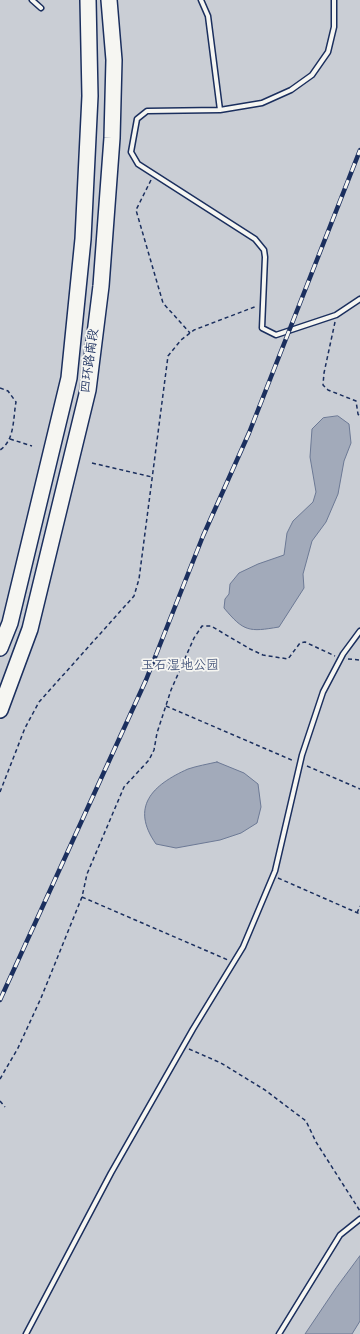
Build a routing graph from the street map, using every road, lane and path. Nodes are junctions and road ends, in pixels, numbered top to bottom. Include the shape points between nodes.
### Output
1 (32, 0) edge
2 (88, 0) edge
3 (109, 0) edge
4 (201, 0) edge
5 (334, 0) edge
6 (41, 8) dead end
7 (220, 110) junction
8 (154, 175) junction
9 (360, 299) edge
10 (262, 305) junction
11 (336, 315) junction
12 (190, 333) junction
13 (0, 388) edge
14 (360, 417) edge
15 (10, 439) junction
16 (32, 446) dead end
17 (0, 450) edge
18 (92, 463) dead end
19 (152, 477) junction
20 (360, 631) edge
21 (0, 648) edge
22 (340, 658) junction
23 (360, 660) edge
24 (166, 706) junction
25 (0, 710) edge
26 (300, 764) junction
27 (360, 789) edge
28 (0, 792) edge
29 (273, 876) junction
30 (82, 897) junction
31 (360, 906) edge
32 (357, 912) junction
33 (360, 914) edge
34 (233, 962) junction
35 (183, 1046) junction
36 (0, 1079) edge
37 (0, 1101) edge
38 (5, 1107) dead end
39 (360, 1211) edge
40 (360, 1220) edge
41 (26, 1334) edge
42 (279, 1334) edge

1 - 6 lane
2 - 21 highway, 四环路南段 via 90,96 83,239 69,378 10,623
3 - 25 highway, 四环路南段 via 114,60 112,138 101,286 88,390 30,629
4 - 7 lane via 208,16
5 - 7 lane via 334,27 328,52 312,75 291,90 262,103
7 - 8 lane via 147,111 137,119 131,152 138,164
8 - 10 lane via 255,239 264,250 265,257
8 - 12 path via 136,210 163,303
9 - 11 lane
10 - 11 lane via 262,328 276,335
10 - 12 path
11 - 14 path via 323,385 328,390 356,401
12 - 19 path via 168,356
13 - 15 path via 8,391 16,402
15 - 16 path
15 - 17 path
18 - 19 path
19 - 28 path via 139,579 134,596 39,702 25,728
20 - 22 lane
22 - 23 path
22 - 24 path via 305,642 288,658 263,655 211,626 202,626 194,638
22 - 26 lane via 323,692
24 - 26 path
24 - 30 path via 154,750 149,760 124,787 87,874
26 - 27 path
26 - 29 lane
29 - 32 path
29 - 34 lane
30 - 34 path
30 - 36 path via 41,998 18,1048
31 - 32 path
32 - 33 path
34 - 35 lane
35 - 39 path via 221,1063 265,1090 306,1121 316,1142
35 - 41 lane via 111,1173
37 - 38 path
40 - 42 lane via 340,1235

